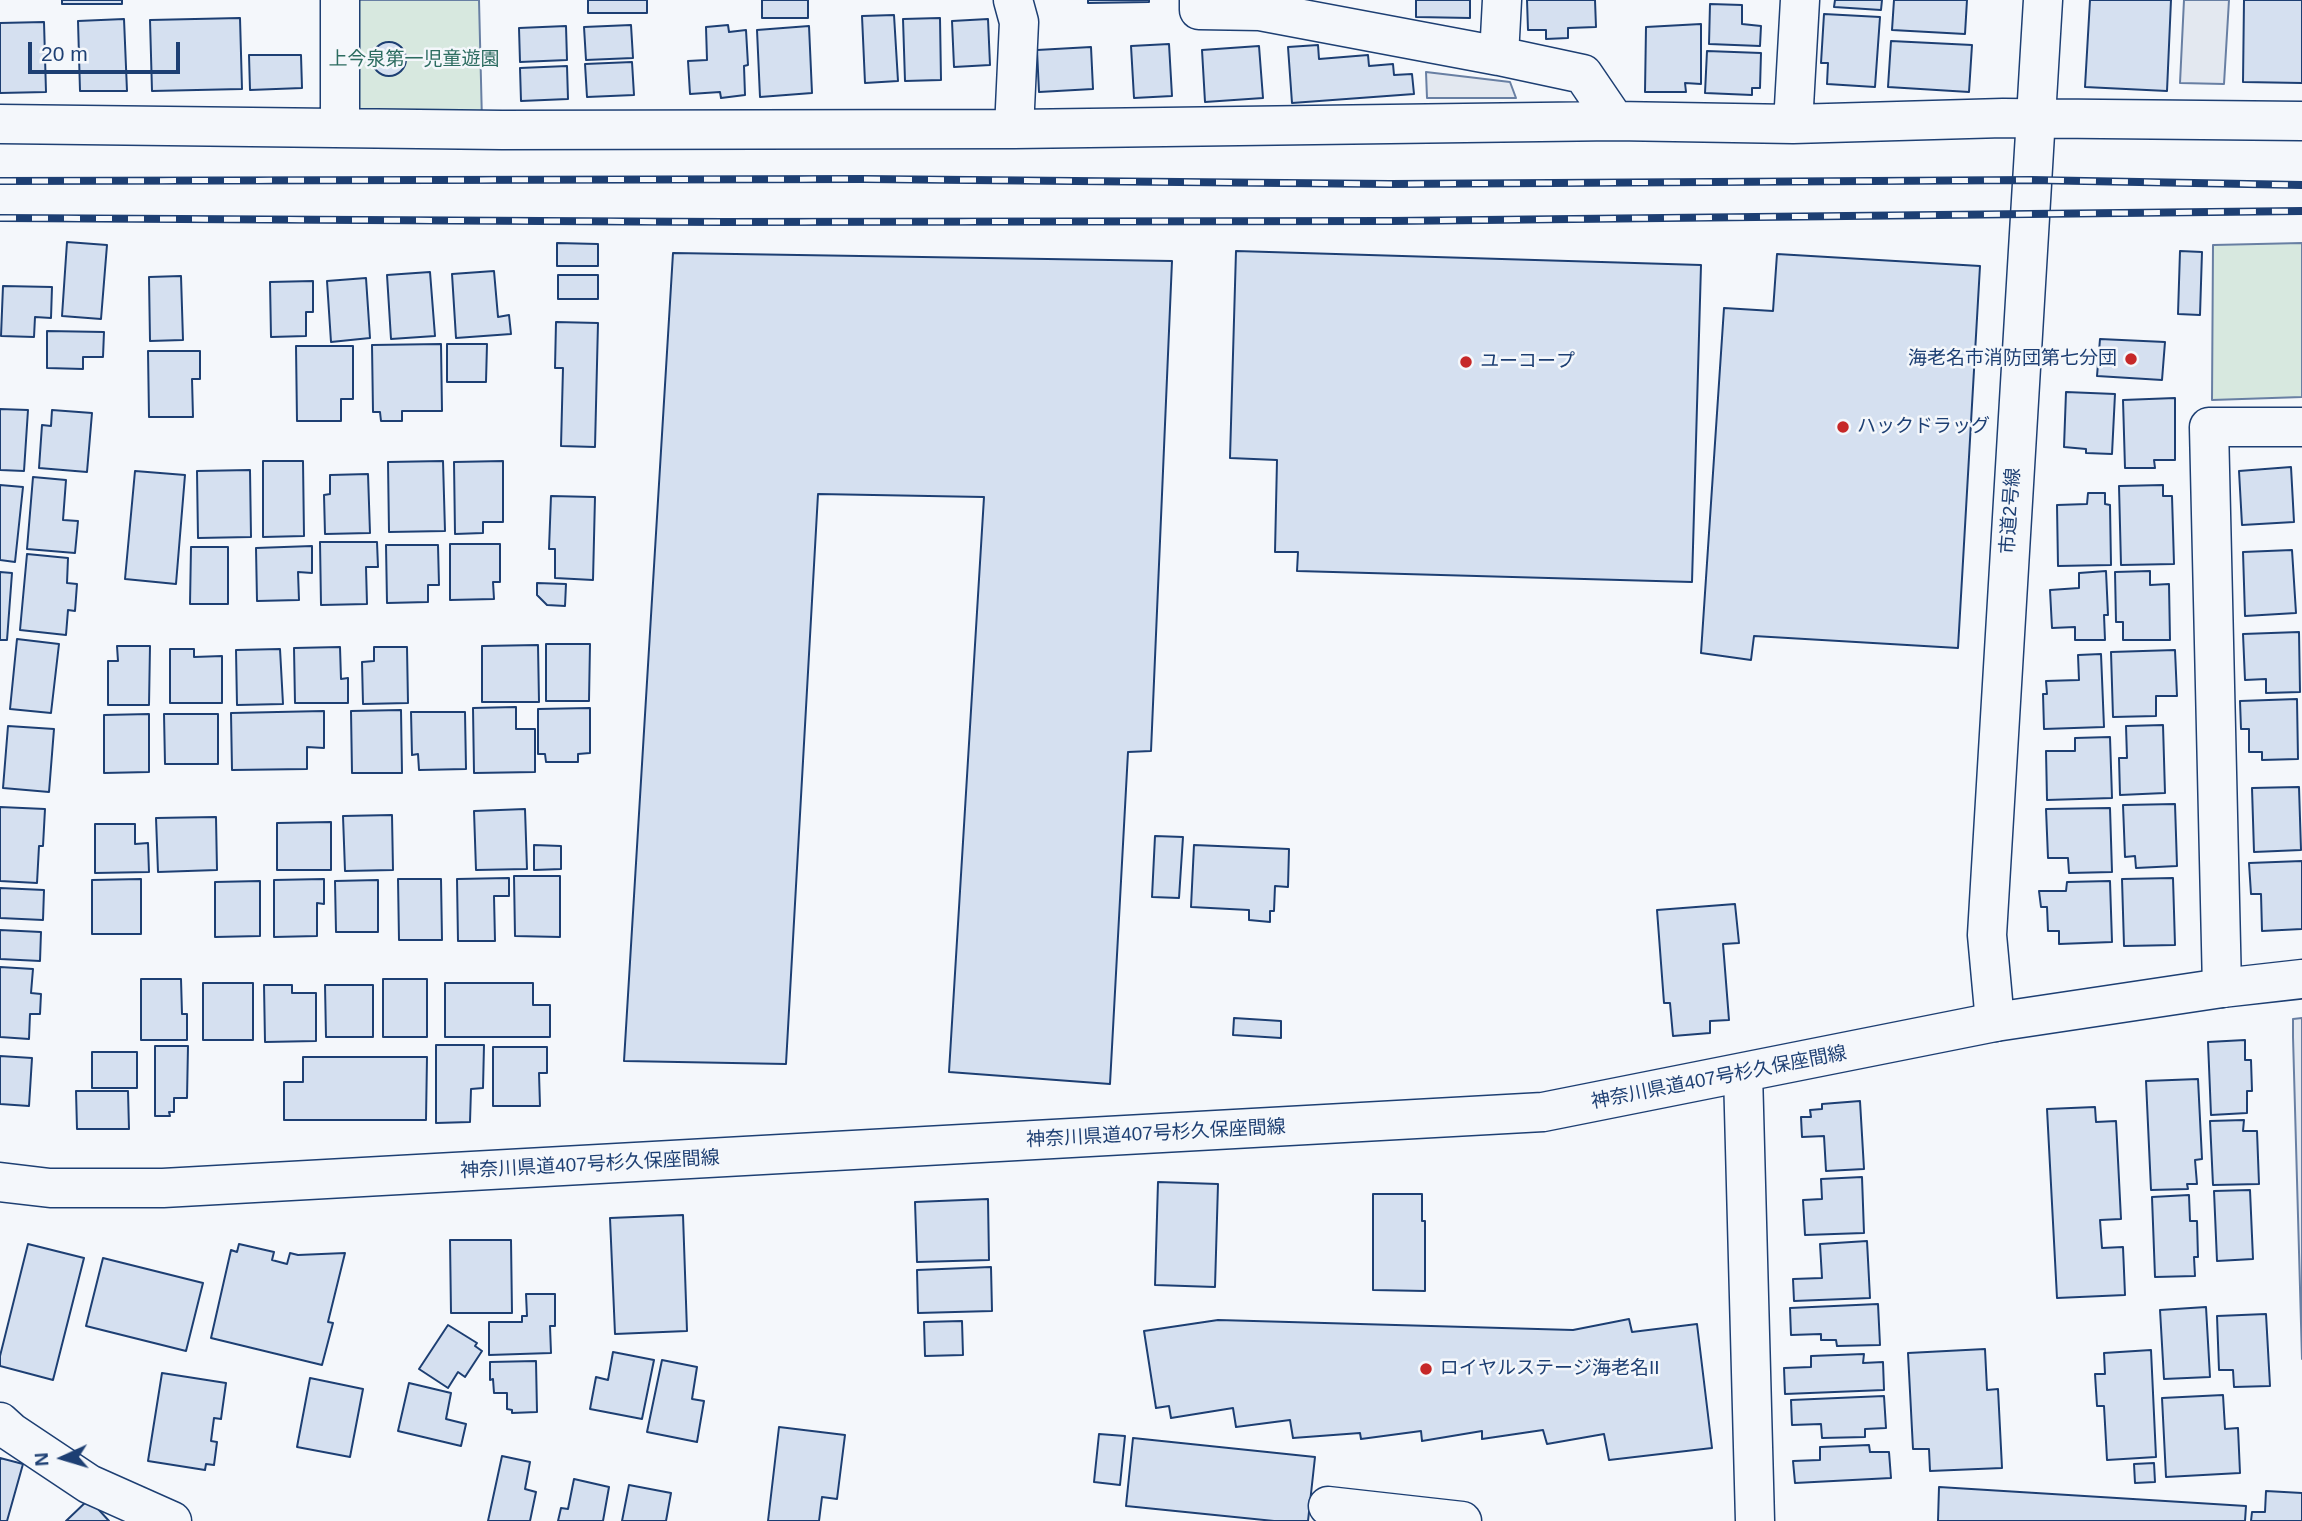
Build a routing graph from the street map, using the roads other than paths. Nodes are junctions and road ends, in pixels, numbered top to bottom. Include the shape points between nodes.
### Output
1 (340, 0) edge
2 (1013, 0) edge
3 (1502, 0) edge
4 (1800, 0) edge
5 (2043, 0) edge
6 (1199, 5) edge
7 (1499, 56) junction
8 (2035, 119) junction
9 (1615, 121) junction
10 (2302, 121) edge
11 (0, 124) edge
12 (1793, 124) junction
13 (340, 128) junction
14 (1014, 129) junction
15 (2302, 427) edge
16 (2302, 979) edge
17 (2222, 988) junction
18 (1995, 1022) junction
19 (1743, 1073) junction
20 (0, 1182) edge
21 (0, 1422) edge
22 (1328, 1506) dead end
23 (172, 1521) edge
24 (1462, 1521) edge
25 (1755, 1521) edge

1 - 13 street
2 - 14 street via 1019,22
3 - 7 street
4 - 12 street
5 - 8 street, 市道2号線
6 - 7 street via 1259,11
7 - 9 street via 1583,74
8 - 10 street
8 - 12 street
8 - 18 street, 市道2号線 via 1987,935
9 - 12 street
9 - 14 street
11 - 13 street
13 - 14 street
15 - 17 street via 2208,427
16 - 17 street, 神奈川県道407号杉久保座間線
17 - 18 street, 神奈川県道407号杉久保座間線
18 - 19 street, 神奈川県道407号杉久保座間線
19 - 20 street, 神奈川県道407号杉久保座間線 via 1530,1113 163,1188 50,1188
19 - 25 street
21 - 23 street via 89,1484
22 - 24 street

